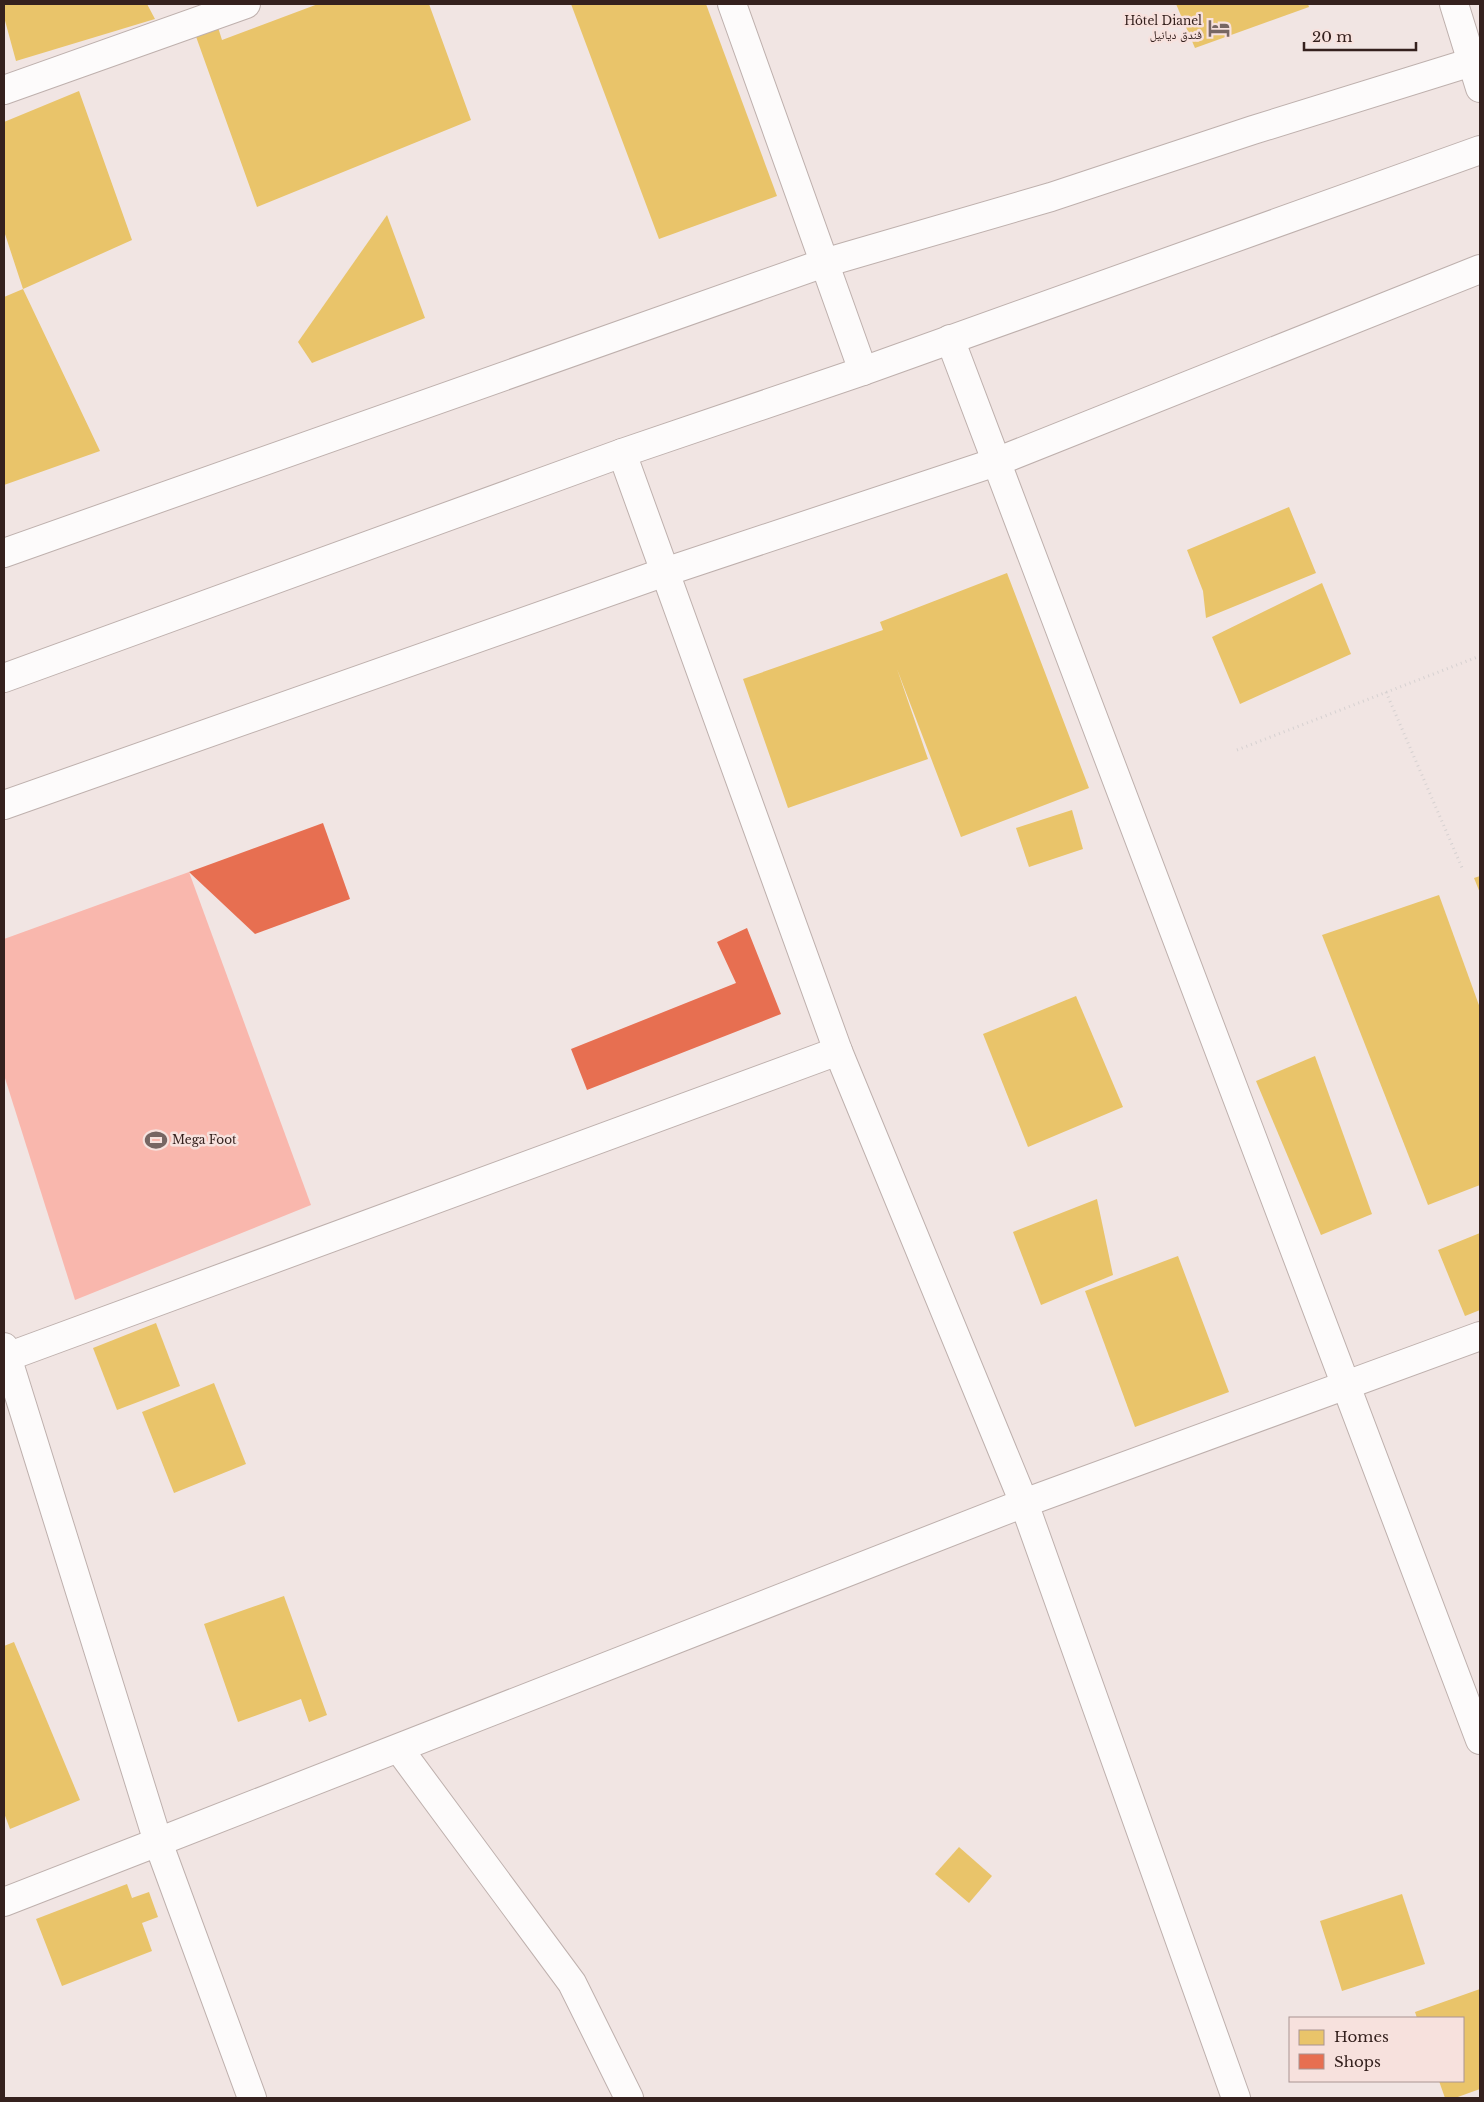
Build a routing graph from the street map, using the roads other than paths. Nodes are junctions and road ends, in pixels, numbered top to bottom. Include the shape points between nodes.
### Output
1 (246, 4) edge
2 (732, 4) edge
3 (1454, 4) edge
4 (1472, 62) junction
5 (1480, 88) edge
6 (4, 90) edge
7 (1480, 150) edge
8 (824, 263) junction
9 (1480, 270) edge
10 (950, 339) junction
11 (863, 371) junction
12 (622, 453) junction
13 (996, 462) junction
14 (4, 553) edge
15 (666, 572) junction
16 (4, 678) edge
17 (4, 805) edge
18 (838, 1051) junction
19 (1480, 1336) edge
20 (5, 1352) edge
21 (1344, 1385) junction
22 (1024, 1503) junction
23 (1480, 1740) edge
24 (399, 1749) junction
25 (158, 1842) junction
26 (4, 1902) edge
27 (252, 2098) edge
28 (629, 2098) edge
29 (1236, 2098) edge

1 - 6 street
2 - 8 street
3 - 4 street
4 - 5 street
4 - 8 street via 1051,197
7 - 10 street
8 - 11 street
8 - 14 street
9 - 13 street
10 - 11 street
10 - 13 street
11 - 12 street
12 - 15 street
12 - 16 street
13 - 15 street
13 - 21 street
15 - 17 street
15 - 18 street
18 - 20 street
18 - 22 street
19 - 21 street
20 - 25 street
21 - 22 street
21 - 23 street
22 - 24 street
22 - 29 street
24 - 25 street
24 - 28 street via 572,1983
25 - 26 street
25 - 27 street

